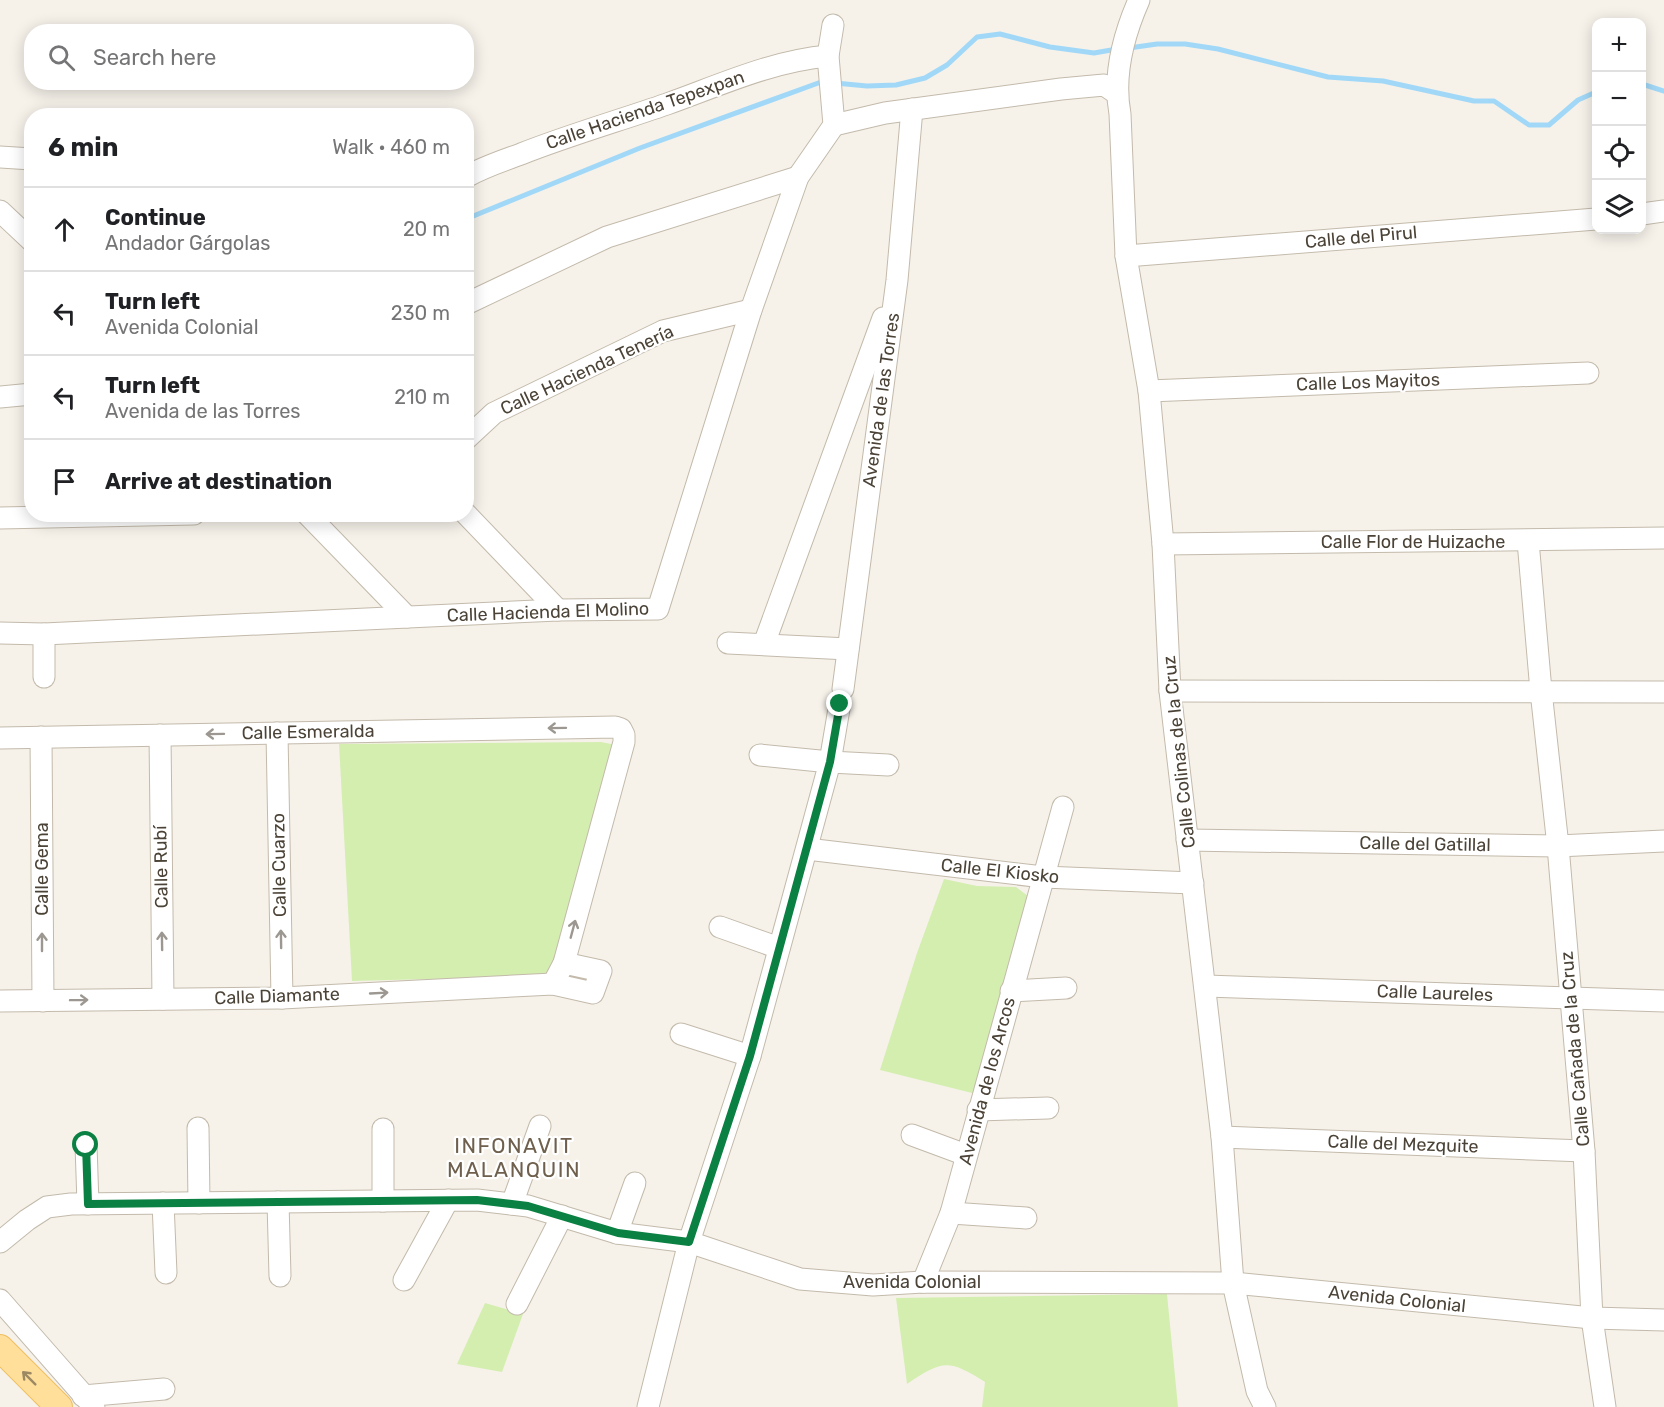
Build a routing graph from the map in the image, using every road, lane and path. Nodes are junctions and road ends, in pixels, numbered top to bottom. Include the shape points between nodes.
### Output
1 (1139, 0) edge
2 (833, 25) dead end
3 (828, 56) junction
4 (1116, 93) junction
5 (912, 109) junction
6 (834, 125) junction
7 (0, 157) edge
8 (24, 158) edge
9 (474, 171) edge
10 (798, 177) junction
11 (0, 211) edge
12 (1664, 211) edge
13 (1646, 213) edge
14 (1592, 219) edge
15 (24, 234) edge
16 (1126, 256) junction
17 (897, 280) junction
18 (474, 300) edge
19 (751, 309) junction
20 (1587, 372) dead end
21 (1149, 391) junction
22 (24, 395) edge
23 (0, 397) edge
24 (474, 432) edge
25 (0, 518) edge
26 (24, 518) edge
27 (316, 522) edge
28 (474, 522) edge
29 (1664, 538) edge
30 (1528, 541) junction
31 (1163, 544) junction
32 (558, 610) junction
33 (407, 617) junction
34 (0, 633) edge
35 (44, 634) junction
36 (728, 643) dead end
37 (764, 644) junction
38 (848, 649) junction
39 (44, 676) dead end
40 (1170, 691) junction
41 (1540, 691) junction
42 (1664, 692) edge
43 (277, 733) junction
44 (160, 735) junction
45 (41, 737) junction
46 (0, 738) edge
47 (760, 755) dead end
48 (830, 762) junction
49 (888, 765) dead end
50 (1063, 807) dead end
51 (1187, 840) junction
52 (1664, 841) edge
53 (1558, 846) junction
54 (807, 849) junction
55 (1043, 877) junction
56 (1193, 883) junction
57 (720, 927) dead end
58 (779, 948) junction
59 (564, 963) junction
60 (553, 984) junction
61 (1206, 986) junction
62 (1066, 988) dead end
63 (1011, 991) junction
64 (282, 998) junction
65 (1571, 998) junction
66 (163, 999) junction
67 (0, 1001) edge
68 (43, 1001) junction
69 (1664, 1001) edge
70 (681, 1034) dead end
71 (750, 1056) junction
72 (1048, 1108) dead end
73 (978, 1110) junction
74 (540, 1126) dead end
75 (198, 1128) dead end
76 (383, 1129) dead end
77 (912, 1135) dead end
78 (1222, 1137) junction
79 (86, 1145) dead end
80 (1584, 1151) junction
81 (966, 1155) junction
82 (635, 1183) dead end
83 (448, 1200) junction
84 (383, 1201) junction
85 (278, 1202) junction
86 (163, 1203) junction
87 (200, 1203) junction
88 (88, 1204) junction
89 (512, 1204) junction
90 (951, 1213) junction
91 (562, 1216) junction
92 (1026, 1218) dead end
93 (618, 1233) junction
94 (0, 1242) edge
95 (689, 1242) junction
96 (166, 1273) dead end
97 (280, 1276) dead end
98 (405, 1280) dead end
99 (923, 1282) junction
100 (1233, 1283) junction
101 (0, 1300) edge
102 (517, 1304) dead end
103 (1592, 1318) junction
104 (1664, 1320) edge
105 (0, 1348) edge
106 (164, 1389) dead end
107 (89, 1402) edge
108 (59, 1407) edge
109 (648, 1407) edge
110 (1266, 1407) edge
111 (1605, 1407) edge

1 - 4 street, Calle Colinas de la Cruz via 1128,26
2 - 3 street
3 - 6 street
3 - 9 street, Calle Hacienda Tepexpan via 803,58 708,87
4 - 5 street via 1104,85 1061,88
4 - 16 street, Calle Colinas de la Cruz
5 - 6 street
5 - 17 street, Avenida de las Torres
6 - 10 street, Calle Hacienda El Molino
7 - 8 street
10 - 18 street via 608,237
10 - 19 street, Calle Hacienda El Molino
11 - 15 street
12 - 13 street
14 - 16 street, Calle del Pirul
16 - 21 street, Calle Colinas de la Cruz
17 - 37 street
17 - 38 street, Avenida de las Torres
19 - 24 street, Calle Hacienda Tenería via 663,331 494,413
19 - 32 street, Calle Hacienda El Molino via 658,609
20 - 21 street, Calle Los Mayitos
21 - 31 street, Calle Colinas de la Cruz
22 - 23 street
25 - 26 street
27 - 33 street
28 - 32 street
29 - 30 street, Calle Flor de Huizache
30 - 31 street, Calle Flor de Huizache
30 - 41 street, Calle Cañada de la Cruz
31 - 40 street, Calle Colinas de la Cruz
32 - 33 street, Calle Hacienda El Molino
33 - 35 street, Calle Hacienda El Molino
34 - 35 street, Calle Hacienda El Molino
35 - 39 street
36 - 37 street
37 - 38 street
38 - 48 street, Avenida de las Torres
40 - 41 street
40 - 51 street, Calle Colinas de la Cruz
41 - 42 street
41 - 53 street, Calle Cañada de la Cruz
43 -> 44 street, Calle Esmeralda
59 -> 43 street, Calle Esmeralda via 624,742 621,729
64 -> 43 street, Calle Cuarzo
44 - 45 street, Calle Esmeralda
66 -> 44 street, Calle Rubí
45 - 46 street, Calle Esmeralda
68 -> 45 street, Calle Gema
47 - 48 street
48 - 49 street
48 - 54 street, Avenida de las Torres
50 - 55 street, Avenida de los Arcos
51 - 53 street, Calle del Gatillal
51 - 56 street, Calle Colinas de la Cruz
52 - 53 street, Calle del Gatillal
53 - 65 street, Calle Cañada de la Cruz
54 - 55 street, Calle El Kiosko
54 - 58 street, Avenida de las Torres
55 - 56 street, Calle El Kiosko
55 - 63 street, Avenida de los Arcos
56 - 61 street, Calle Colinas de la Cruz
57 - 58 street
58 - 71 street, Avenida de las Torres
59 - 60 street
59 - 60 street, Calle Diamante via 601,970 593,993
64 -> 60 street, Calle Diamante
61 - 65 street, Calle Laureles
61 - 78 street, Calle Colinas de la Cruz
62 - 63 street
63 - 73 street, Avenida de los Arcos
64 - 66 street, Calle Diamante
65 - 69 street, Calle Laureles
65 - 80 street, Calle Cañada de la Cruz
68 -> 66 street, Calle Diamante
67 - 68 street, Calle Diamante
70 - 71 street
71 - 95 street, Avenida de las Torres
72 - 73 street
73 - 81 street, Avenida de los Arcos
74 - 89 street
75 - 87 street
76 - 84 street
77 - 81 street
78 - 80 street, Calle del Mezquite
78 - 100 street, Calle Colinas de la Cruz
79 - 88 street
80 - 103 street, Calle Cañada de la Cruz
81 - 90 street, Avenida de los Arcos
82 - 93 street
83 - 84 street, Avenida Colonial
83 - 89 street, Avenida Colonial
83 - 98 street
84 - 85 street, Avenida Colonial
85 - 87 street, Avenida Colonial
85 - 97 street
86 - 87 street, Avenida Colonial
86 - 88 street, Avenida Colonial
86 - 96 street
88 - 94 street, Avenida Colonial via 47,1207
89 - 91 street, Avenida Colonial
90 - 92 street
90 - 99 street, Avenida de los Arcos
91 - 93 street, Avenida Colonial
91 - 102 street
93 - 95 street, Avenida Colonial
95 - 99 street, Avenida Colonial via 800,1279 873,1285
95 - 109 street, Avenida de las Torres
99 - 100 street, Avenida Colonial
100 - 103 street, Avenida Colonial
100 - 110 street, Calle Colinas de la Cruz via 1257,1391
101 - 107 street
103 - 104 street, Avenida Colonial
103 - 111 street, Calle Cañada de la Cruz
108 -> 105 main road
106 - 107 street

